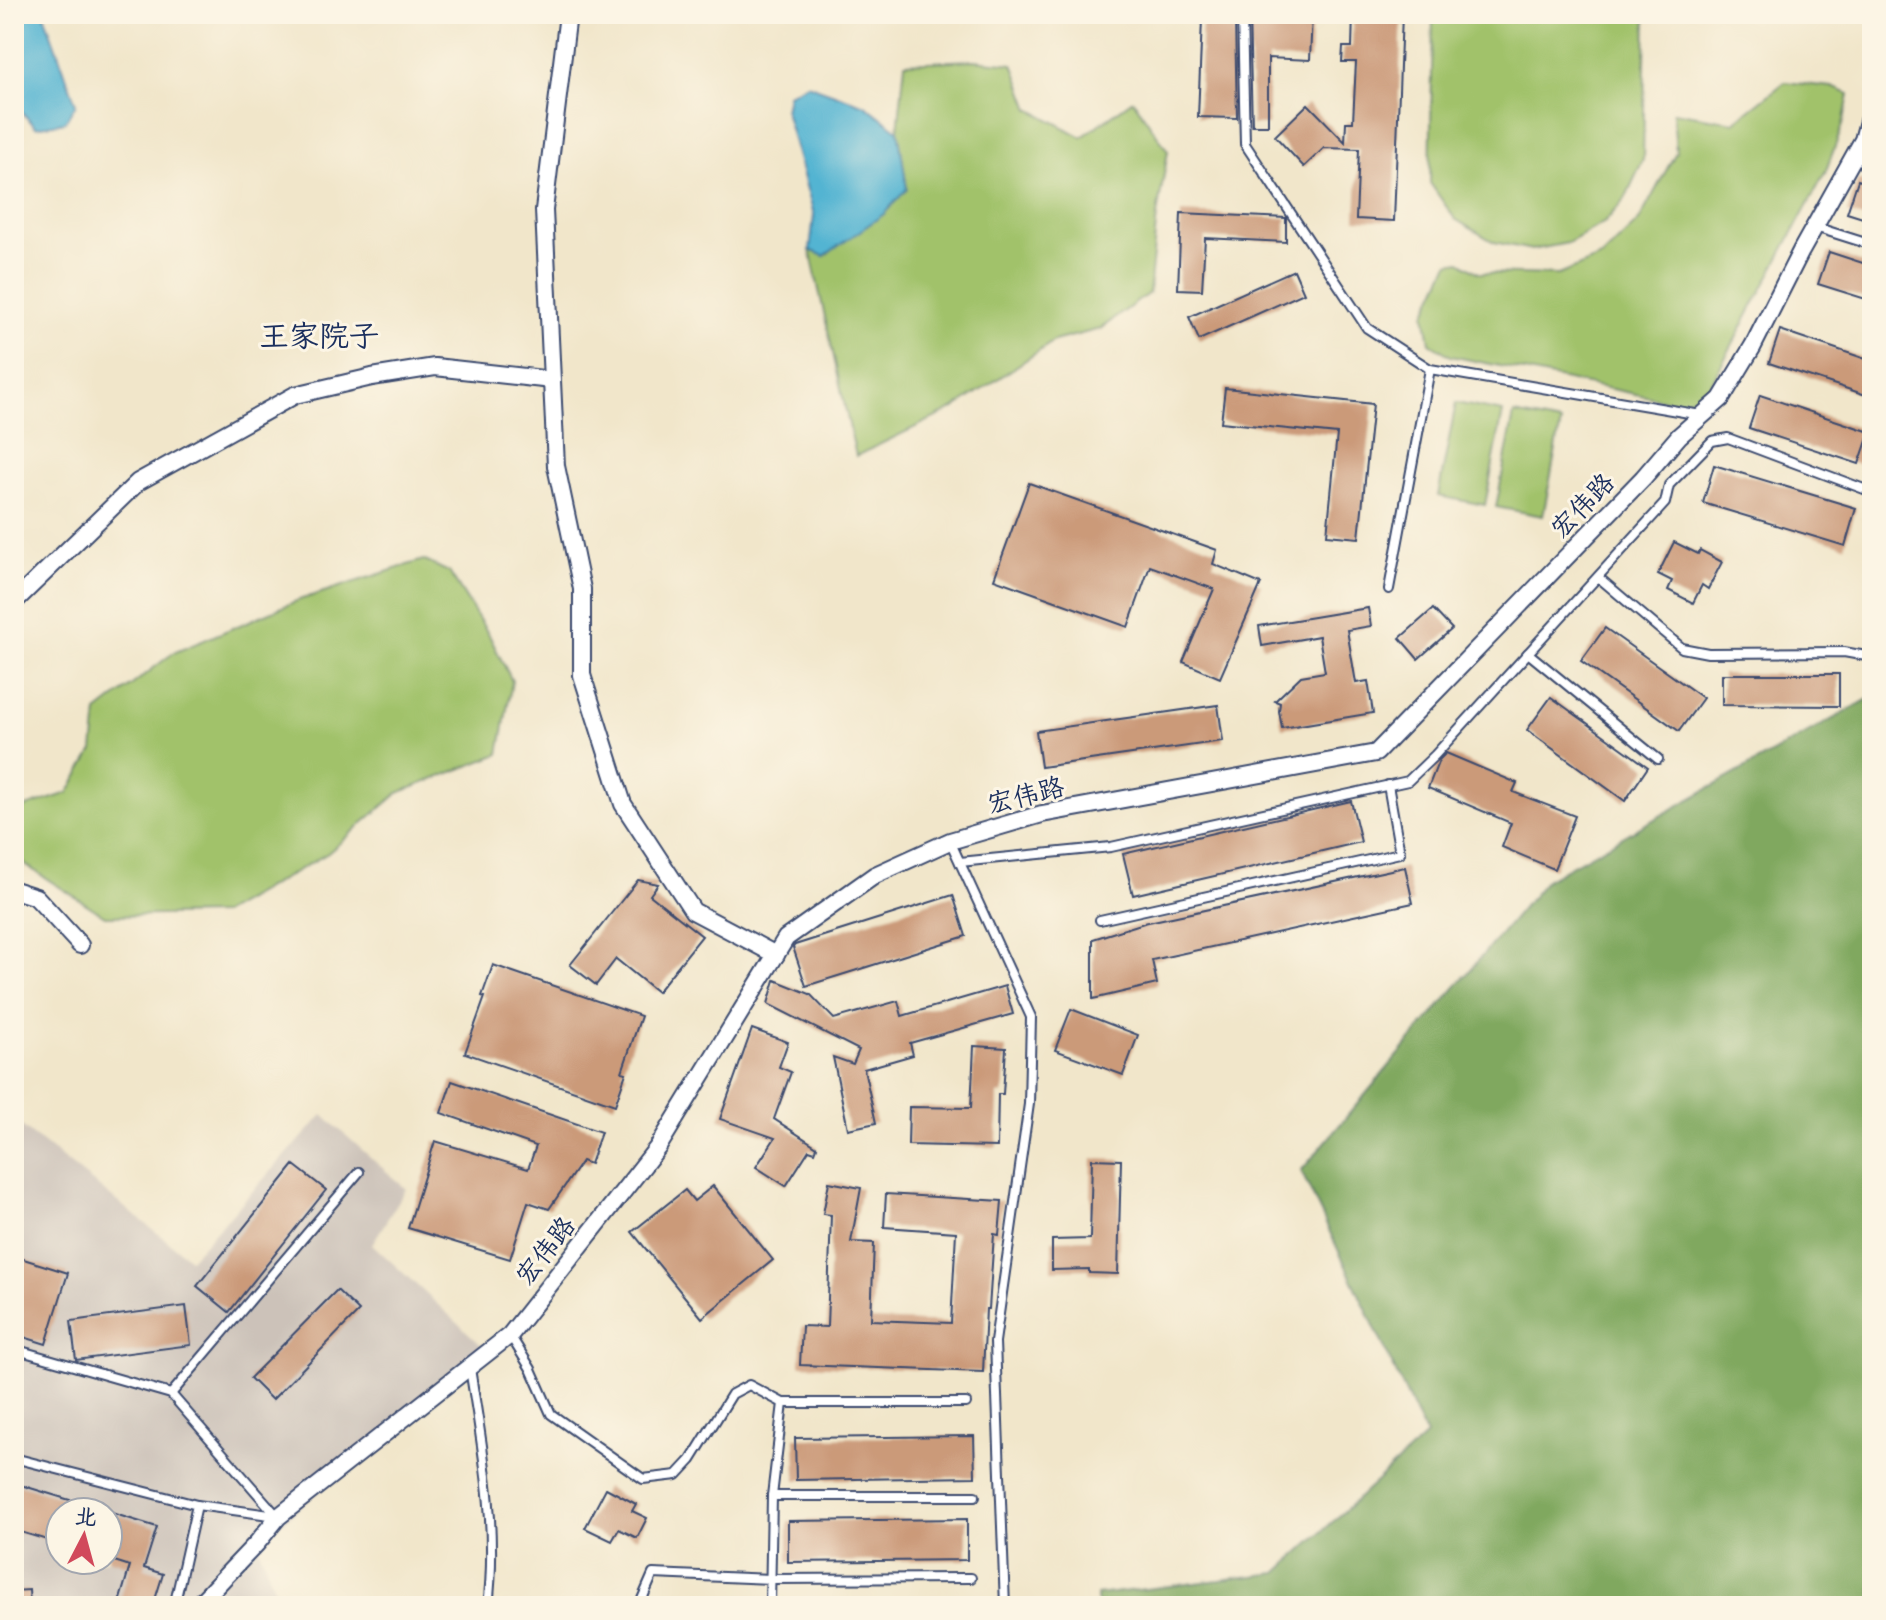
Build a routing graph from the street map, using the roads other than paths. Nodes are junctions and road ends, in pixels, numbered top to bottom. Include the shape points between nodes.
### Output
1 (568, 14) edge
2 (1242, 14) edge
3 (1872, 106) edge
4 (1815, 227) junction
5 (1872, 245) edge
6 (1430, 369) junction
7 (552, 380) junction
8 (1702, 415) junction
9 (1872, 492) edge
10 (1598, 577) junction
11 (1389, 589) dead end
12 (14, 602) edge
13 (1528, 653) junction
14 (1866, 656) dead end
15 (1658, 759) dead end
16 (1388, 785) junction
17 (950, 841) junction
18 (960, 862) junction
19 (14, 890) edge
20 (1100, 920) dead end
21 (80, 945) dead end
22 (776, 955) junction
23 (359, 1172) dead end
24 (510, 1335) junction
25 (15, 1352) edge
26 (470, 1367) junction
27 (171, 1394) junction
28 (783, 1403) junction
29 (966, 1403) dead end
30 (14, 1458) edge
31 (772, 1496) junction
32 (975, 1496) dead end
33 (197, 1505) junction
34 (278, 1517) junction
35 (971, 1578) dead end
36 (771, 1579) junction
37 (176, 1598) dead end
38 (197, 1606) edge
39 (488, 1606) edge
40 (639, 1606) edge
41 (770, 1606) edge
42 (1005, 1606) edge

1 - 7 street via 544,210
2 - 6 lane via 1245,144 1367,328
3 - 4 street, 宏伟路 via 1863,140
4 - 5 lane
4 - 8 street, 宏伟路 via 1753,346 1721,399
6 - 8 lane
6 - 11 lane
7 - 12 street via 435,367 295,395 138,482
7 - 22 street via 556,466 582,589 582,675 623,804 693,911
8 - 17 street, 宏伟路 via 1376,753 1042,814
9 - 10 lane via 1728,438 1712,441 1669,485 1665,503
10 - 13 lane
10 - 14 lane via 1682,648
13 - 15 lane
13 - 16 lane via 1408,781
16 - 18 lane via 1111,847
16 - 20 lane via 1400,853
17 - 18 lane
17 - 22 street, 宏伟路 via 875,875 786,938
18 - 42 lane via 1031,1017 1029,1104 995,1342
19 - 21 street via 36,897
22 - 24 street, 宏伟路 via 658,1147
23 - 27 lane
24 - 26 street, 宏伟路
24 - 28 lane via 551,1414 643,1479 677,1475 740,1389 749,1385
25 - 27 lane
26 - 34 street, 宏伟路
26 - 39 lane via 489,1493
27 - 34 lane
28 - 29 lane
28 - 31 lane
30 - 33 lane
31 - 32 lane
31 - 36 lane
33 - 34 lane
33 - 37 lane
34 - 38 street, 宏伟路
35 - 36 lane
36 - 40 lane via 653,1574
36 - 41 lane

